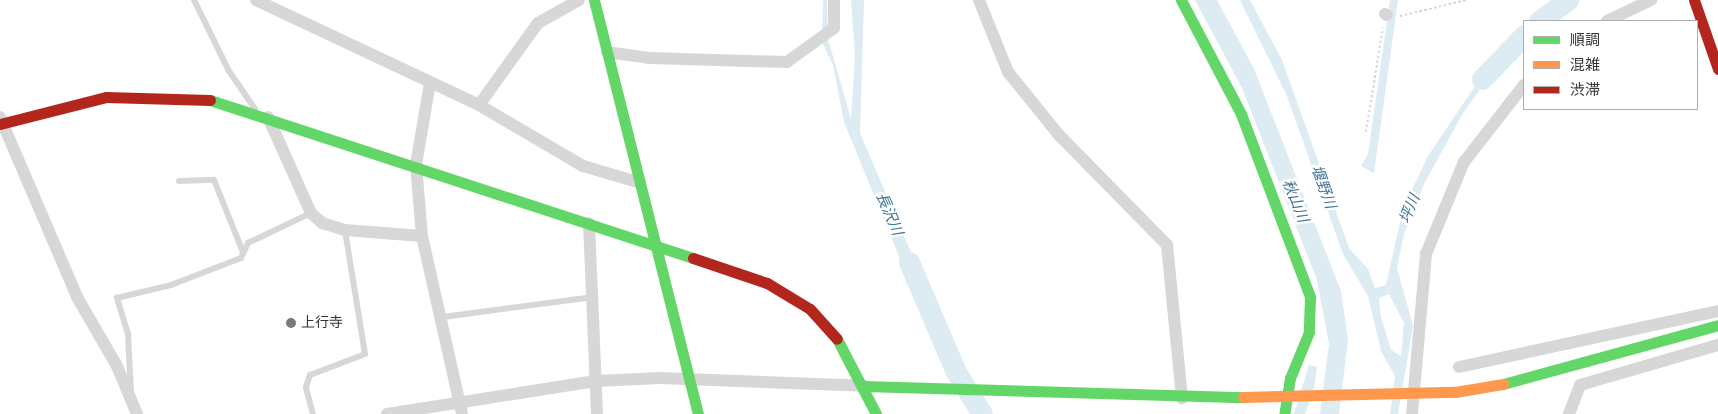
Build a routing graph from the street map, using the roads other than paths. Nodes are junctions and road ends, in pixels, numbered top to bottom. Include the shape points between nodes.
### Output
1 (194, 0) edge
2 (256, 0) edge
3 (579, 0) edge
4 (594, 0) edge
5 (834, 0) edge
6 (979, 0) edge
7 (1182, 0) edge
8 (1651, 0) edge
9 (1694, 0) edge
10 (1609, 20) edge
11 (607, 52) junction
12 (1718, 69) edge
13 (430, 82) junction
14 (1523, 86) edge
15 (479, 105) junction
16 (256, 112) junction
17 (268, 117) junction
18 (1, 121) edge
19 (416, 165) junction
20 (179, 181) dead end
21 (638, 182) junction
22 (311, 213) junction
23 (589, 223) junction
24 (345, 230) junction
25 (422, 236) junction
26 (654, 246) junction
27 (244, 252) junction
28 (592, 296) junction
29 (1718, 311) edge
30 (443, 317) junction
31 (1718, 325) edge
32 (1571, 343) junction
33 (1718, 345) edge
34 (1574, 358) dead end
35 (1459, 368) dead end
36 (689, 379) junction
37 (595, 381) junction
38 (864, 386) junction
39 (1415, 394) junction
40 (1292, 396) junction
41 (1182, 398) junction
42 (131, 400) junction
43 (461, 408) edge
44 (137, 414) edge
45 (313, 414) edge
46 (387, 414) edge
47 (597, 414) edge
48 (698, 414) edge
49 (876, 414) edge
50 (1284, 414) edge
51 (1412, 414) edge
52 (1569, 414) edge

1 - 16 lane via 229,71 253,102
2 - 13 street
3 - 15 street via 538,23
4 - 11 street
5 - 11 street via 834,28 787,62 649,58
6 - 41 street via 1008,72 1058,134 1167,245
7 - 40 street via 1241,114 1310,296 1309,332
8 - 10 street
9 - 12 street
11 - 21 street
13 - 15 street
13 - 19 street
14 - 39 street via 1464,162 1442,207 1426,254
15 - 21 street via 583,166
16 - 17 street
16 - 18 street via 204,99 141,95 73,102
17 - 19 street
17 - 22 street
18 - 42 street via 77,297
19 - 23 street
19 - 25 street
20 - 27 lane via 214,180
21 - 26 street
22 - 24 street via 322,223
22 - 27 lane via 248,243
23 - 26 street
23 - 28 street
24 - 25 street
24 - 45 lane via 365,354 310,375 306,387
25 - 30 street
26 - 36 street
26 - 38 street via 788,293 835,336
27 - 42 lane via 241,258 171,284 117,298 128,334
28 - 30 lane
28 - 37 street
29 - 32 street
30 - 43 street
31 - 39 street via 1523,381
32 - 34 street
32 - 35 street
33 - 52 street via 1580,385
36 - 37 street
36 - 38 street
36 - 48 street
37 - 43 street
37 - 47 street
38 - 41 street
38 - 49 street
39 - 40 street
39 - 51 street
40 - 41 street
40 - 50 street
42 - 44 street
43 - 46 street

